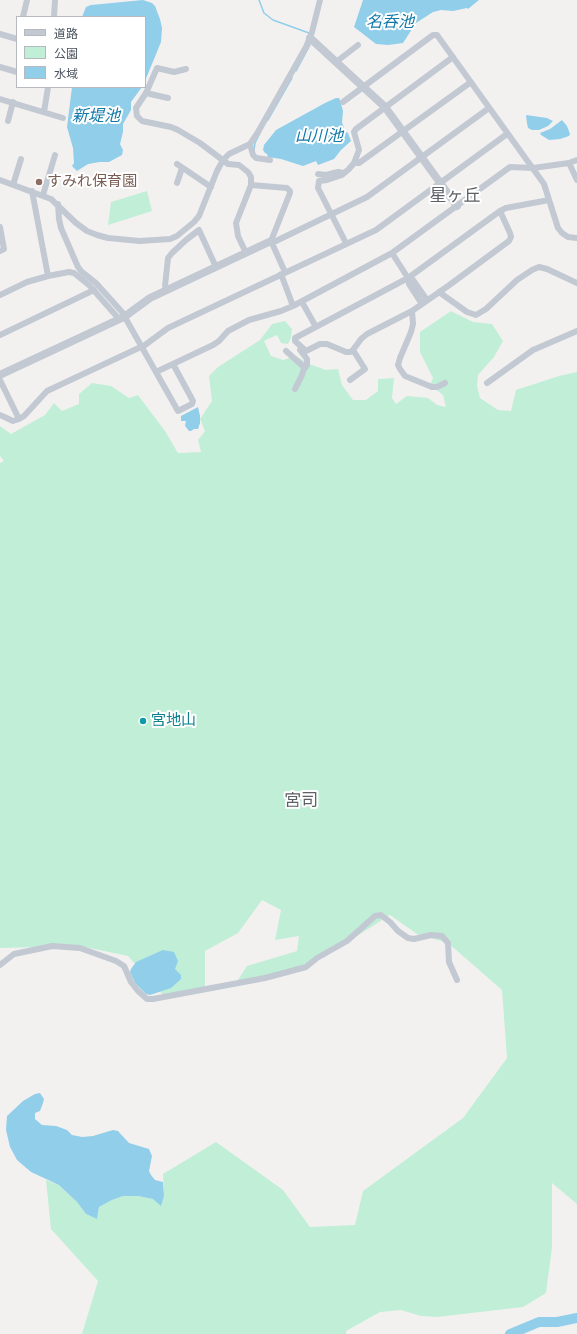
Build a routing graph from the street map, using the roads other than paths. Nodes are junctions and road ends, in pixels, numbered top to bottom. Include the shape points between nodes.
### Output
1 (26, 0) edge
2 (55, 0) edge
3 (320, 0) edge
4 (23, 16) edge
5 (54, 16) edge
6 (0, 34) edge
7 (310, 38) junction
8 (16, 39) edge
9 (358, 45) dead end
10 (453, 57) junction
11 (336, 62) junction
12 (0, 66) edge
13 (186, 69) dead end
14 (16, 72) edge
15 (471, 82) junction
16 (363, 87) junction
17 (48, 88) edge
18 (146, 93) junction
19 (168, 98) dead end
20 (0, 99) edge
21 (13, 102) junction
22 (343, 102) dead end
23 (384, 108) junction
24 (489, 108) junction
25 (44, 112) junction
26 (63, 118) dead end
27 (8, 121) dead end
28 (403, 132) junction
29 (507, 134) junction
30 (250, 144) junction
31 (55, 155) dead end
32 (422, 157) junction
33 (21, 160) dead end
34 (223, 160) junction
35 (270, 160) dead end
36 (577, 160) edge
37 (354, 163) junction
38 (569, 163) junction
39 (533, 168) junction
40 (344, 173) junction
41 (318, 174) dead end
42 (0, 180) edge
43 (577, 180) edge
44 (177, 183) dead end
45 (441, 183) junction
46 (13, 185) junction
47 (251, 185) junction
48 (210, 188) junction
49 (32, 191) junction
50 (43, 195) junction
51 (549, 200) junction
52 (58, 204) junction
53 (457, 206) junction
54 (500, 211) junction
55 (332, 214) junction
56 (0, 227) edge
57 (577, 238) edge
58 (271, 241) junction
59 (346, 244) junction
60 (0, 251) edge
61 (246, 253) junction
62 (392, 253) junction
63 (216, 267) junction
64 (283, 273) junction
65 (48, 276) junction
66 (408, 278) junction
67 (577, 283) edge
68 (94, 290) junction
69 (167, 290) junction
70 (440, 292) junction
71 (0, 295) edge
72 (302, 302) junction
73 (424, 302) junction
74 (293, 306) junction
75 (412, 311) junction
76 (121, 318) junction
77 (316, 327) junction
78 (577, 331) edge
79 (0, 335) edge
80 (295, 341) junction
81 (141, 347) junction
82 (353, 350) junction
83 (286, 351) dead end
84 (173, 364) junction
85 (304, 368) junction
86 (156, 372) junction
87 (0, 375) edge
88 (0, 380) edge
89 (350, 380) dead end
90 (445, 383) dead end
91 (487, 383) dead end
92 (295, 389) dead end
93 (0, 415) edge
94 (19, 419) junction
95 (0, 965) edge
96 (457, 980) dead end

1 - 4 street
2 - 5 street
3 - 7 street
6 - 8 street
7 - 11 street
7 - 30 street
9 - 11 street
10 - 15 street
10 - 16 street via 437,35 433,35
10 - 23 street
11 - 16 street
12 - 14 street
13 - 18 street via 174,72 158,68
15 - 24 street
15 - 28 street
16 - 22 street
16 - 23 street
17 - 25 street
18 - 19 street
18 - 34 street via 136,108 139,120 178,130
20 - 21 street
21 - 25 street
21 - 27 street
23 - 28 street
23 - 37 street via 354,132 359,150
24 - 29 street
24 - 32 street
25 - 26 street
28 - 32 street
28 - 37 street via 359,163
29 - 39 street
29 - 45 street
30 - 34 street via 229,154
30 - 35 street via 256,158
31 - 50 street
32 - 45 street
32 - 55 street via 367,197
33 - 46 street
34 - 47 street via 244,168 251,177
34 - 48 street
36 - 38 street
37 - 40 street
38 - 39 street
38 - 43 street
39 - 51 street via 544,184
39 - 53 street via 510,167
40 - 41 street
40 - 55 street via 335,178 319,181 318,188
42 - 46 street
44 - 48 street via 180,166
45 - 53 street
45 - 59 street via 382,226
46 - 49 street
47 - 58 street via 290,190
47 - 61 street via 236,223 238,236
48 - 52 street via 194,222 177,236 162,240 135,241 97,235 76,223
49 - 50 street
49 - 65 street
50 - 52 street
51 - 54 street
51 - 57 street via 558,228 562,233
52 - 76 street via 61,228 78,267 122,312
53 - 62 street
54 - 66 street
54 - 70 street via 511,237 509,241
55 - 58 street via 276,241
55 - 59 street
56 - 60 street via 4,249
58 - 61 street
58 - 64 street
59 - 64 street
61 - 63 street
62 - 66 street
62 - 72 street
63 - 69 street
63 - 69 street via 199,230 168,258 165,286
64 - 74 street
64 - 81 street via 168,328
65 - 68 street via 74,273
65 - 71 street
66 - 73 street via 409,284
66 - 77 street
67 - 70 street via 539,267 517,280 476,315 467,312
68 - 76 street
68 - 79 street
69 - 76 street via 150,298
70 - 73 street
72 - 74 street
72 - 77 street
73 - 75 street
74 - 84 street via 249,320 228,331 213,345
75 - 82 street via 367,334
75 - 90 street via 411,332 398,365 405,376 432,387
76 - 81 street
76 - 87 street
77 - 80 street via 295,338
78 - 91 street via 533,350
80 - 82 street via 306,351 320,344 327,344 346,352
80 - 85 street via 292,343 307,359
81 - 86 street
81 - 94 street via 47,391
82 - 89 street via 365,369
83 - 85 street
84 - 86 street
84 - 86 street via 193,401 178,411
85 - 92 street
88 - 94 street
93 - 94 street via 13,420
95 - 96 street via 14,954 52,946 80,948 124,966 138,992 147,999 153,999 265,978 306,967 347,941 375,916 381,915 408,938 442,936 448,943 449,962

